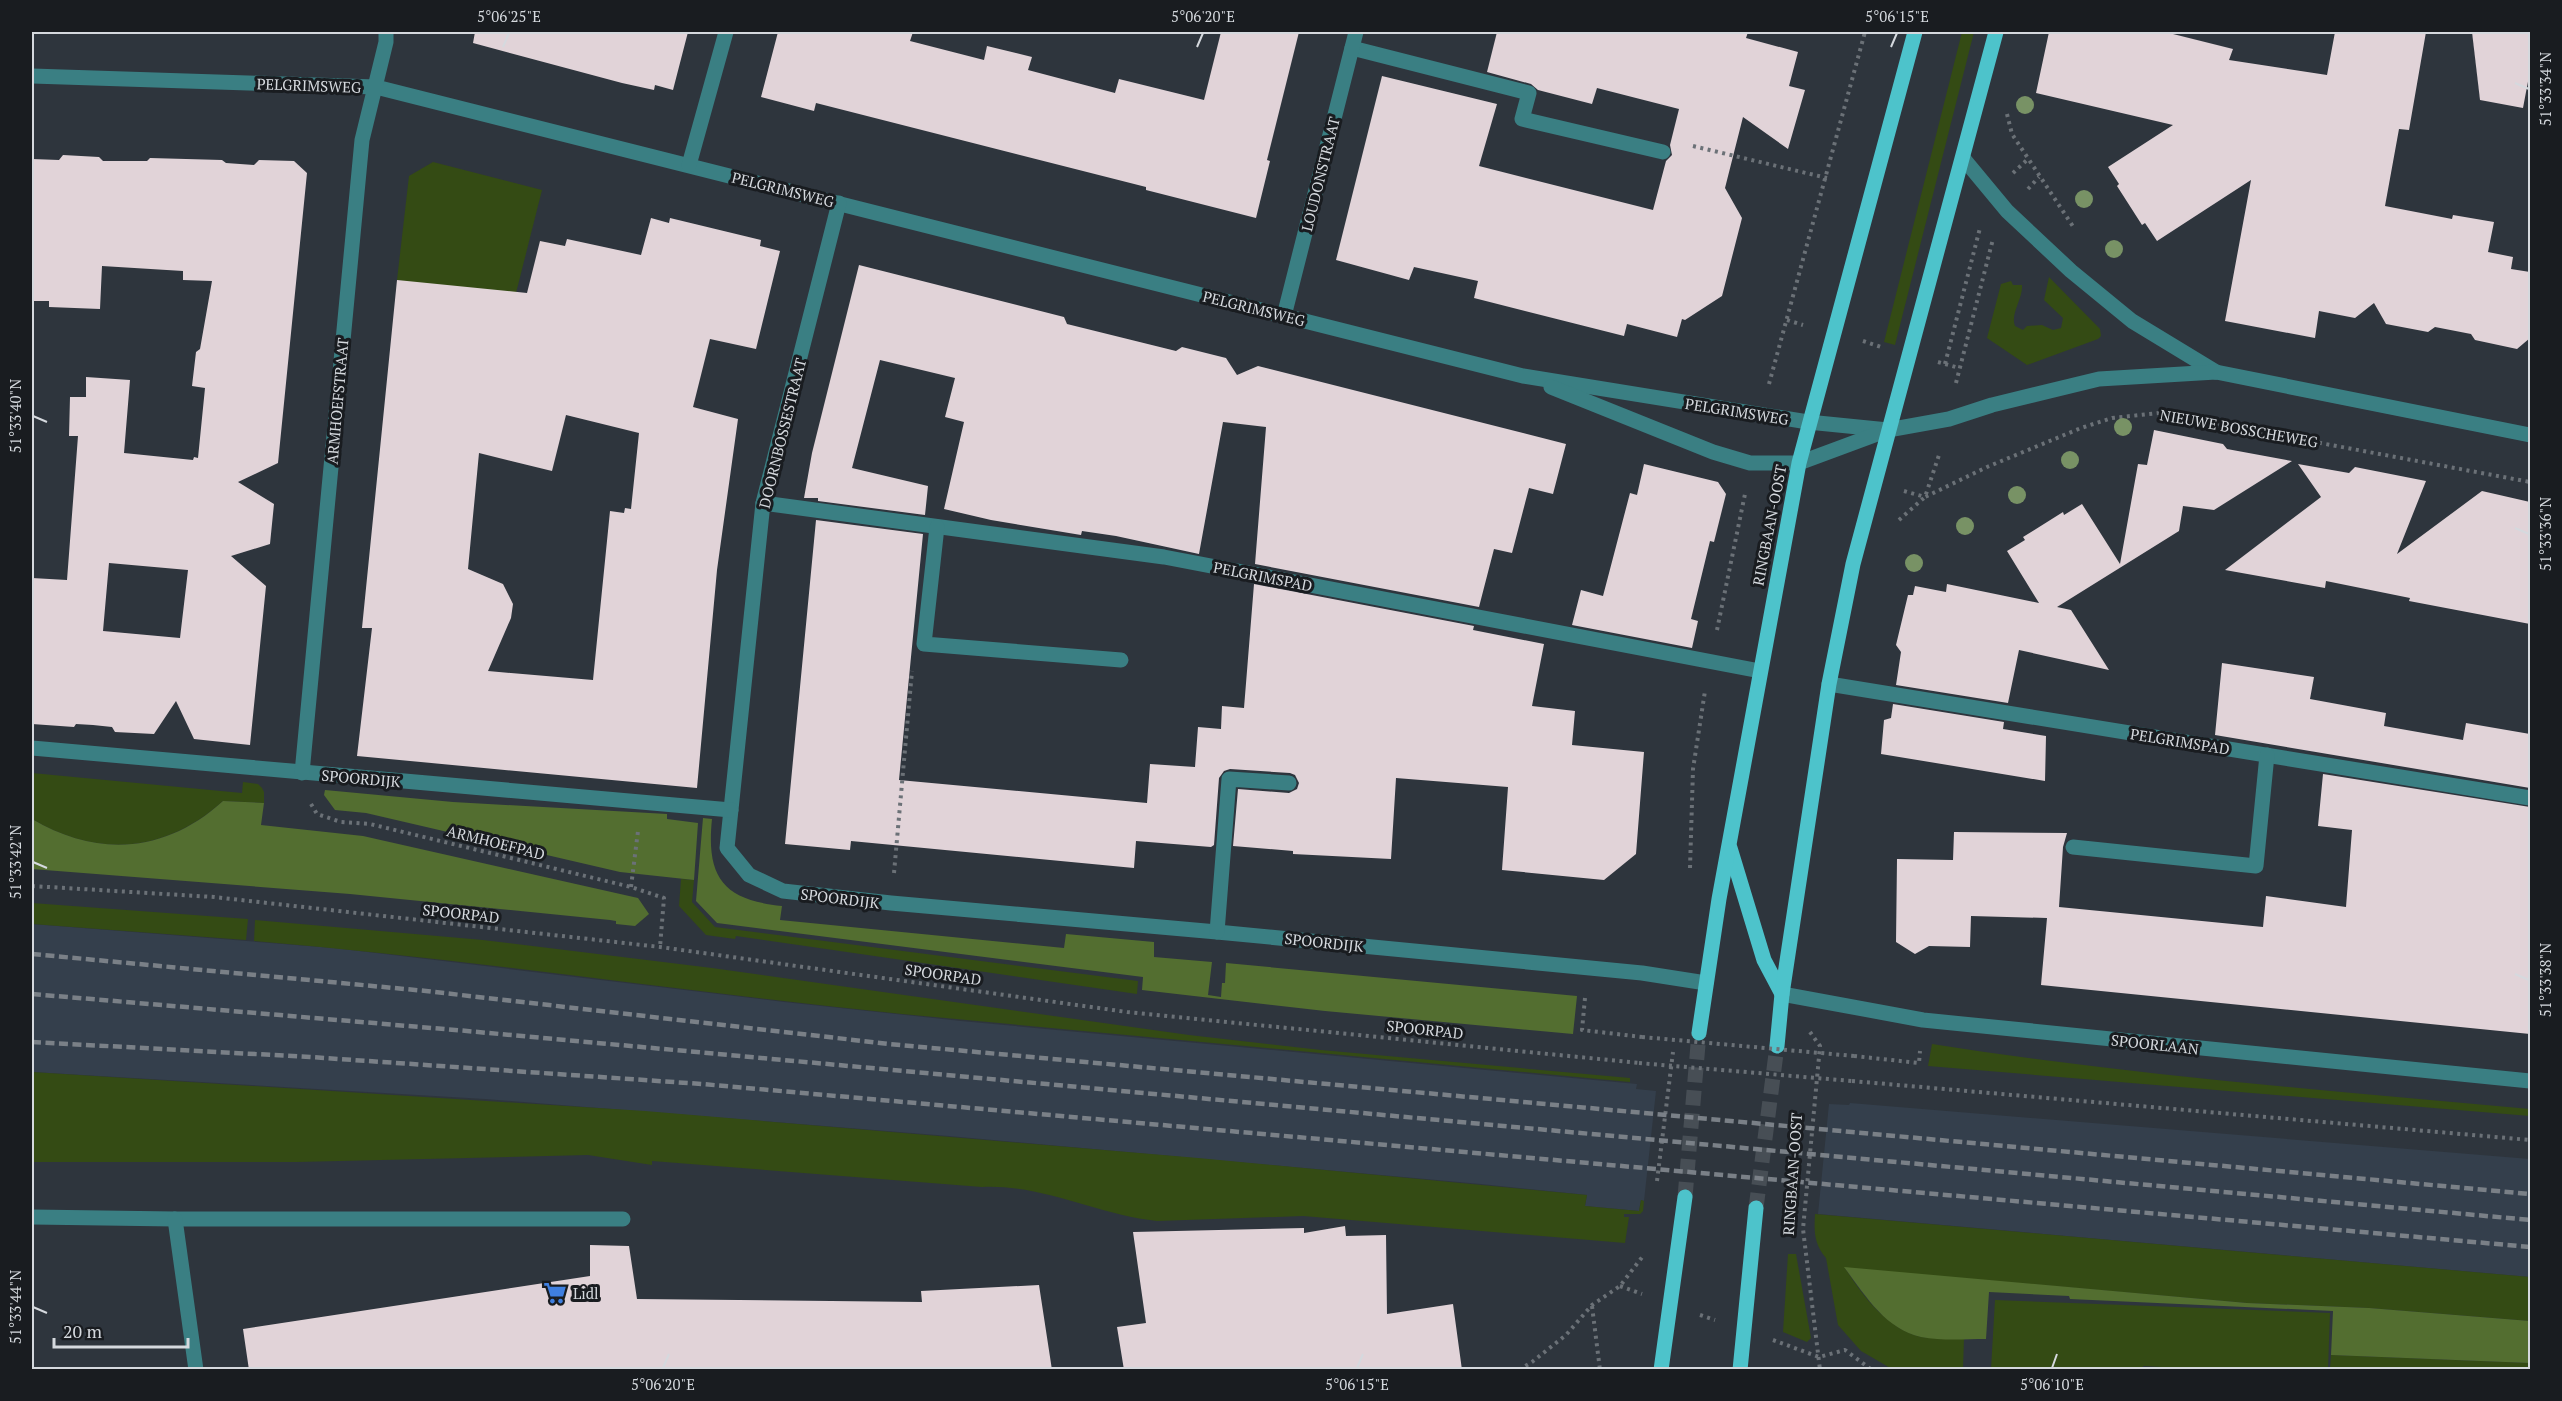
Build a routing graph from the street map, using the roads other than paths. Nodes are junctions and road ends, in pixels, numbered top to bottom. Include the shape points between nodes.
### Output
1 (386, 32) edge
2 (726, 32) edge
3 (1356, 32) edge
4 (1915, 32) edge
5 (1996, 32) edge
6 (1352, 48) junction
7 (32, 76) edge
8 (376, 87) junction
9 (1663, 152) road end
10 (1963, 158) junction
11 (689, 165) junction
12 (839, 203) junction
13 (1284, 316) junction
14 (2216, 372) junction
15 (1523, 376) junction
16 (1808, 423) junction
17 (1888, 430) junction
18 (2530, 435) edge
19 (1799, 463) junction
20 (763, 503) junction
21 (937, 526) junction
22 (1121, 660) dead end
23 (1760, 671) junction
24 (1829, 684) junction
25 (32, 748) edge
26 (2267, 755) junction
27 (302, 773) junction
28 (1289, 783) dead end
29 (2530, 798) edge
30 (731, 810) junction
31 (1729, 845) junction
32 (2073, 847) dead end
33 (1217, 932) junction
34 (1706, 983) junction
35 (1782, 994) junction
36 (1699, 1033) tunnel mouth
37 (1777, 1046) tunnel mouth
38 (2530, 1081) edge
39 (1685, 1197) tunnel mouth
40 (1756, 1208) tunnel mouth
41 (32, 1216) edge
42 (175, 1219) junction
43 (623, 1219) dead end
44 (196, 1370) edge
45 (1661, 1370) edge
46 (1740, 1370) edge

1 - 8 street, ARMHOEFSTRAAT
2 - 11 street
3 - 6 street, LOUDONSTRAAT
4 - 16 main road, RINGBAAN-OOST
5 - 10 main road
6 - 9 street via 1529,93 1522,119
6 - 13 street, LOUDONSTRAAT
7 - 8 street, PELGRIMSWEG
8 - 11 street, PELGRIMSWEG
8 - 27 street, ARMHOEFSTRAAT via 362,140
10 - 14 street via 2007,211 2071,271 2132,321
10 - 17 main road
11 - 12 street, PELGRIMSWEG
12 - 13 street, PELGRIMSWEG
12 - 20 street, DOORNBOSSESTRAAT
13 - 15 street, PELGRIMSWEG
14 - 17 street via 2099,379 1949,419
14 - 18 street
15 - 16 street, PELGRIMSWEG
15 - 19 street, PELGRIMSWEG via 1713,452 1750,463
16 - 17 street
16 - 19 main road, RINGBAAN-OOST
17 - 19 street
17 - 24 main road via 1853,564
19 - 23 main road, RINGBAAN-OOST
20 - 21 street, PELGRIMSPAD
20 - 30 street, DOORNBOSSESTRAAT
21 - 22 street via 924,644
21 - 23 street, PELGRIMSPAD via 1164,557
23 - 31 main road, RINGBAAN-OOST
24 - 26 street, PELGRIMSPAD
24 - 35 main road
25 - 27 street, SPOORDIJK
26 - 29 street, PELGRIMSPAD
26 - 32 street via 2256,866
27 - 30 street, SPOORDIJK
28 - 33 street via 1229,779
30 - 33 street, SPOORDIJK via 728,848 749,875 783,891
31 - 34 main road, RINGBAAN-OOST
31 - 35 main road via 1764,960
33 - 34 street, SPOORDIJK via 1642,973
34 - 36 main road, RINGBAAN-OOST
35 - 37 main road
35 - 38 street, SPOORLAAN via 1923,1020
39 - 45 main road
40 - 46 main road
41 - 42 street
42 - 43 street
42 - 44 street

